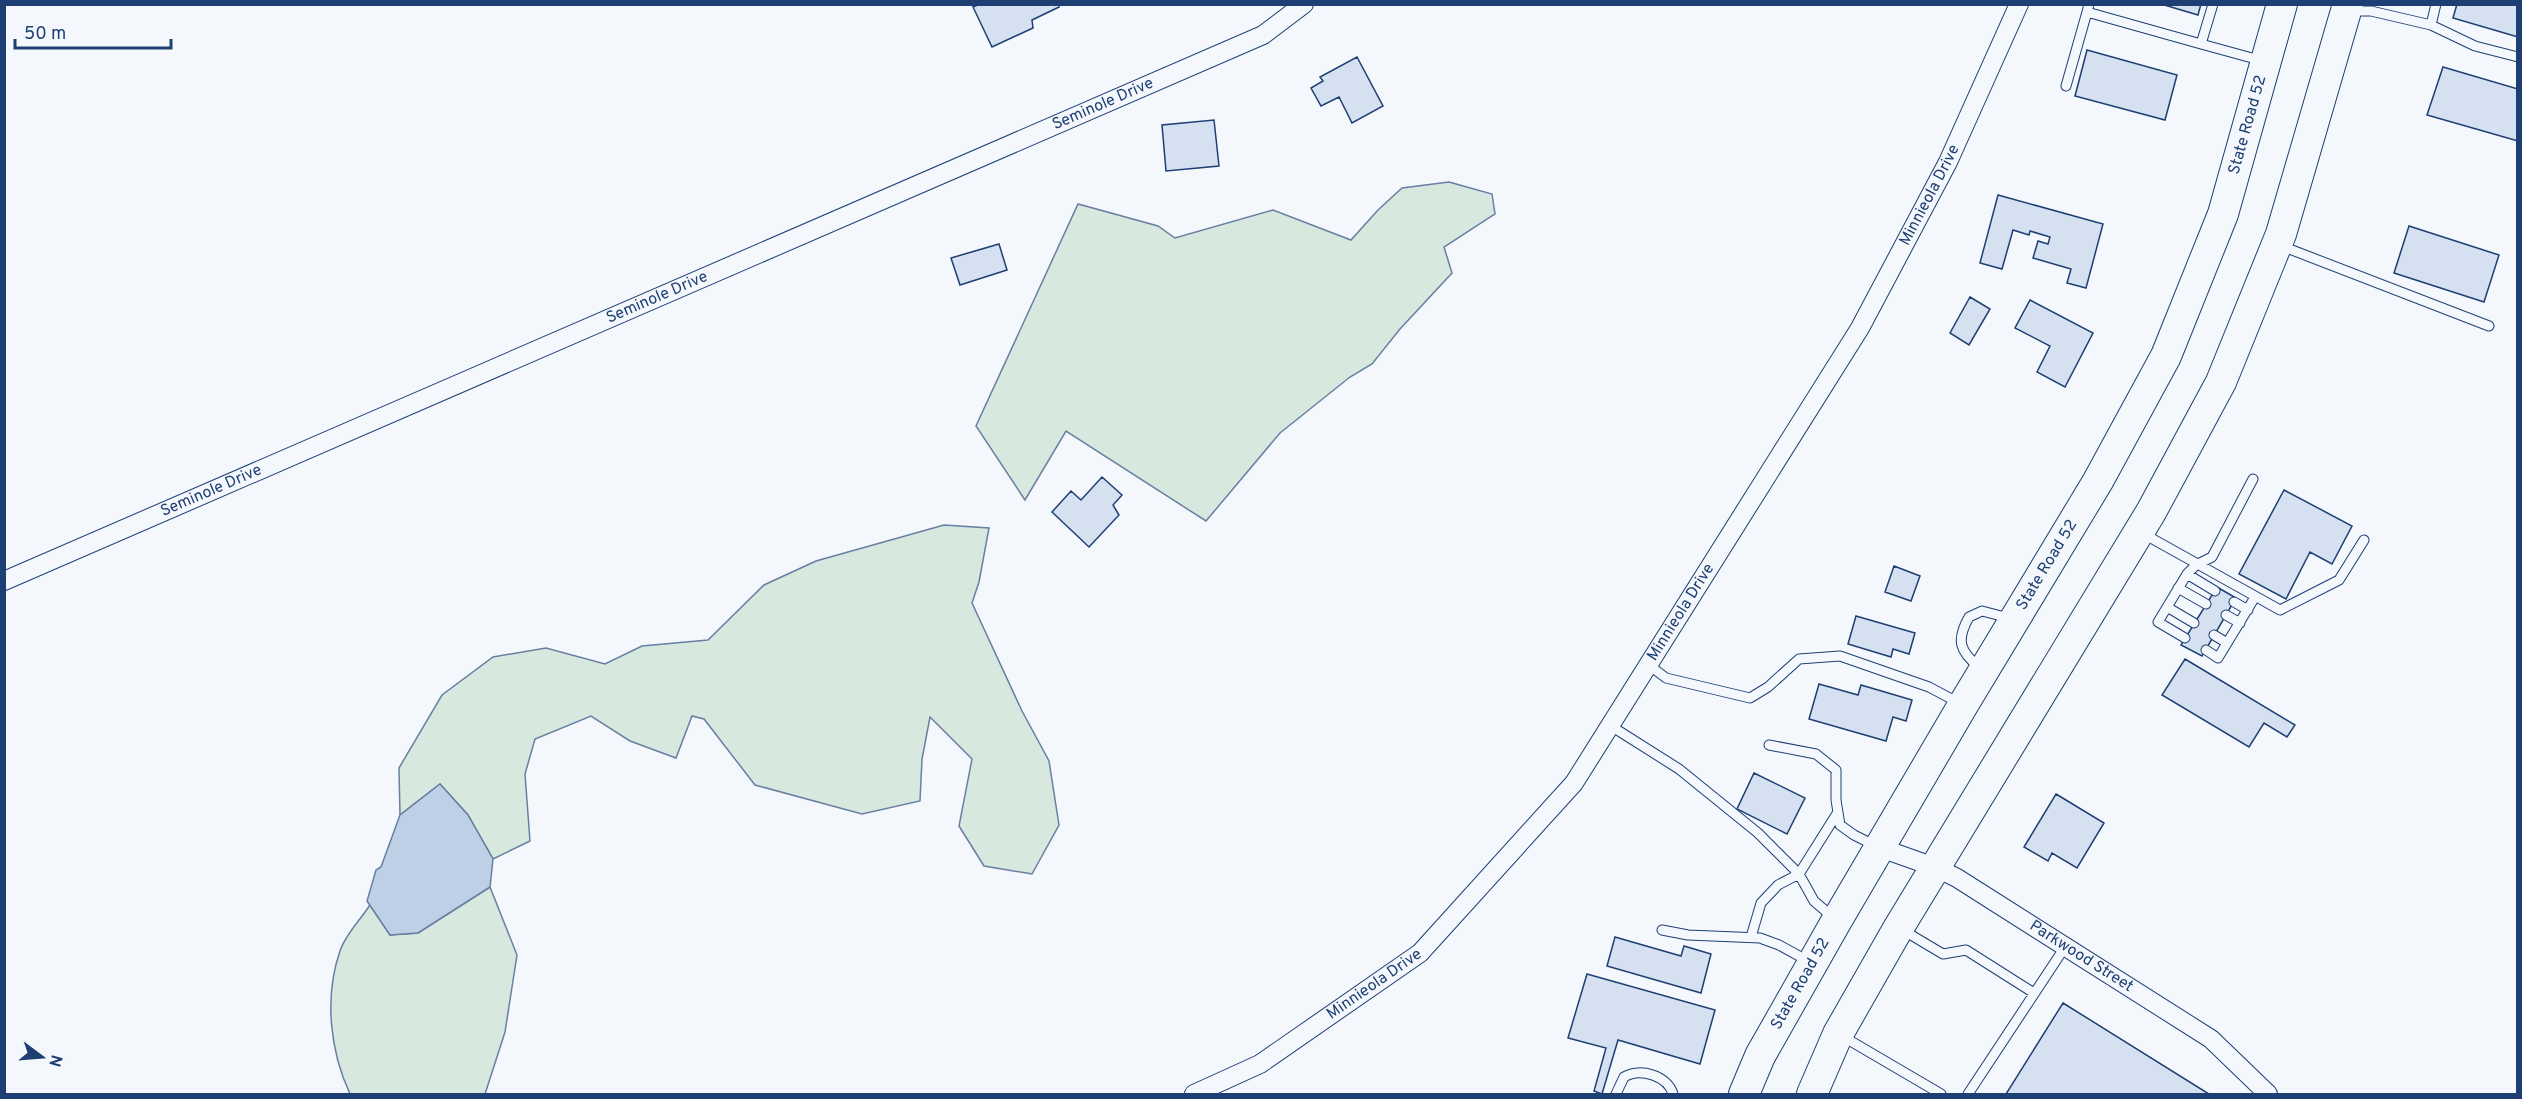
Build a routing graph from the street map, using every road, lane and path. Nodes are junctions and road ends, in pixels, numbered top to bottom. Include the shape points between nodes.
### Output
1 (1305, 4) edge
2 (2019, 4) edge
3 (2213, 4) edge
4 (2282, 4) edge
5 (2436, 4) edge
6 (2088, 8) edge
7 (2347, 8) edge
8 (2431, 25) junction
9 (2202, 44) junction
10 (2517, 57) edge
11 (2266, 62) junction
12 (2066, 86) dead end
13 (2277, 244) junction
14 (2489, 326) dead end
15 (2253, 479) dead end
16 (2140, 531) junction
17 (2364, 540) dead end
18 (2196, 565) junction
19 (2187, 574) junction
20 (4, 581) edge
21 (2178, 588) junction
22 (2215, 591) dead end
23 (2255, 597) junction
24 (2234, 602) dead end
25 (2206, 604) dead end
26 (2167, 607) junction
27 (2248, 610) junction
28 (2226, 615) dead end
29 (2014, 620) junction
30 (2194, 623) dead end
31 (2240, 623) junction
32 (2214, 635) dead end
33 (2185, 638) dead end
34 (2227, 643) junction
35 (2206, 650) dead end
36 (1649, 665) junction
37 (1984, 670) junction
38 (1963, 705) junction
39 (1611, 726) junction
40 (1769, 745) dead end
41 (1838, 812) junction
42 (1878, 847) junction
43 (1937, 868) junction
44 (1799, 874) junction
45 (1837, 920) junction
46 (1899, 927) junction
47 (1662, 930) dead end
48 (1751, 937) junction
49 (2065, 947) junction
50 (1812, 964) junction
51 (2034, 993) junction
52 (1838, 1034) junction
53 (1194, 1095) edge
54 (1616, 1095) edge
55 (1673, 1095) edge
56 (1744, 1095) edge
57 (1812, 1095) edge
58 (1941, 1095) edge
59 (1968, 1095) edge
60 (2268, 1095) edge

1 - 20 street, Seminole Drive via 1263,35
2 - 36 street, Minnieola Drive via 1948,162 1860,328
3 - 9 lane
4 - 11 main road, State Road 52
5 - 8 lane
6 - 9 lane
6 - 12 lane
7 - 8 lane
7 - 13 main road
8 - 10 lane via 2475,46
9 - 11 lane
11 - 29 main road, State Road 52 via 2223,214 2166,356 2098,481
13 - 14 lane
13 - 16 main road via 2221,382
15 - 18 lane via 2212,558
16 - 18 lane
16 - 43 main road
17 - 23 lane via 2339,580 2280,610
18 - 19 lane
18 - 23 lane
19 - 21 lane
19 - 22 lane
21 - 25 lane
21 - 26 lane
23 - 27 lane
24 - 27 lane
26 - 30 lane
26 - 33 lane via 2158,622
27 - 31 lane
28 - 31 lane
29 - 37 main road, State Road 52
29 - 37 lane via 1982,611 1969,616 1960,643 1972,662
31 - 34 lane
32 - 34 lane
34 - 35 lane via 2218,658
36 - 38 lane via 1666,678 1750,698 1799,659 1840,656 1929,687
36 - 39 street, Minnieola Drive
37 - 38 main road, State Road 52
38 - 42 main road, State Road 52
39 - 44 lane via 1679,769 1758,833
39 - 53 street, Minnieola Drive via 1574,783 1420,953 1260,1064
40 - 41 lane via 1816,754 1836,770
41 - 42 lane via 1840,825
41 - 44 lane
42 - 43 street, Parkwood Street
42 - 45 main road, State Road 52
43 - 46 main road
43 - 49 street, Parkwood Street
44 - 45 lane via 1814,901
44 - 48 lane via 1778,885 1761,903
45 - 50 main road, State Road 52
46 - 51 lane via 1943,954 1966,950
46 - 52 main road
47 - 48 lane
48 - 50 lane via 1779,945
49 - 51 lane
49 - 60 street, Parkwood Street via 2211,1040
50 - 56 main road, State Road 52 via 1760,1056
51 - 59 lane
52 - 57 main road
52 - 58 lane
54 - 55 lane via 1624,1077 1635,1073 1661,1078

